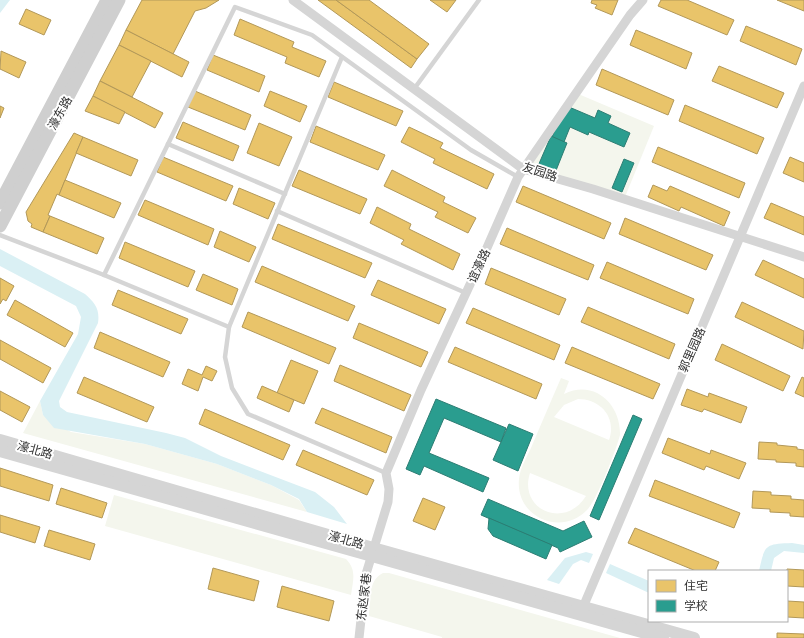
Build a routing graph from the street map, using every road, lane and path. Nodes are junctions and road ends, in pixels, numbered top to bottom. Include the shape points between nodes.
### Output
1 (107, 0) edge
2 (119, 0) edge
3 (293, 0) edge
4 (479, 0) edge
5 (643, 0) edge
6 (342, 57) junction
7 (804, 86) edge
8 (414, 89) junction
9 (168, 144) junction
10 (523, 169) junction
11 (518, 177) junction
12 (285, 194) junction
13 (0, 203) edge
14 (277, 212) junction
15 (0, 226) edge
16 (0, 235) edge
17 (740, 235) junction
18 (804, 257) edge
19 (104, 275) junction
20 (466, 293) junction
21 (229, 327) junction
22 (0, 440) edge
23 (0, 451) edge
24 (386, 473) junction
25 (372, 552) junction
26 (581, 610) junction
27 (359, 638) edge
28 (663, 638) edge
29 (694, 638) edge

1 - 13 main road, 濠东路
2 - 15 main road, 濠东路
3 - 8 street, 友园路
4 - 8 lane
5 - 10 street, 谊濠路
6 - 9 lane via 312,35 235,7
6 - 11 lane via 471,150
6 - 12 lane
7 - 17 street, 郭里园路
8 - 10 street, 友园路
9 - 12 lane
9 - 19 lane
10 - 11 street, 谊濠路
10 - 17 street, 友园路
11 - 20 street, 谊濠路
12 - 14 lane
14 - 20 lane
14 - 21 lane
16 - 19 lane
17 - 18 street, 友园路
17 - 26 street, 郭里园路
19 - 21 lane
20 - 24 street, 谊濠路
21 - 24 lane via 225,358 232,388 248,414
22 - 25 street, 濠北路
23 - 25 street, 濠北路
24 - 25 street via 388,502
25 - 26 street, 濠北路
25 - 27 street, 东赵家巷 via 366,574
26 - 28 street, 濠北路
26 - 29 street, 濠北路

